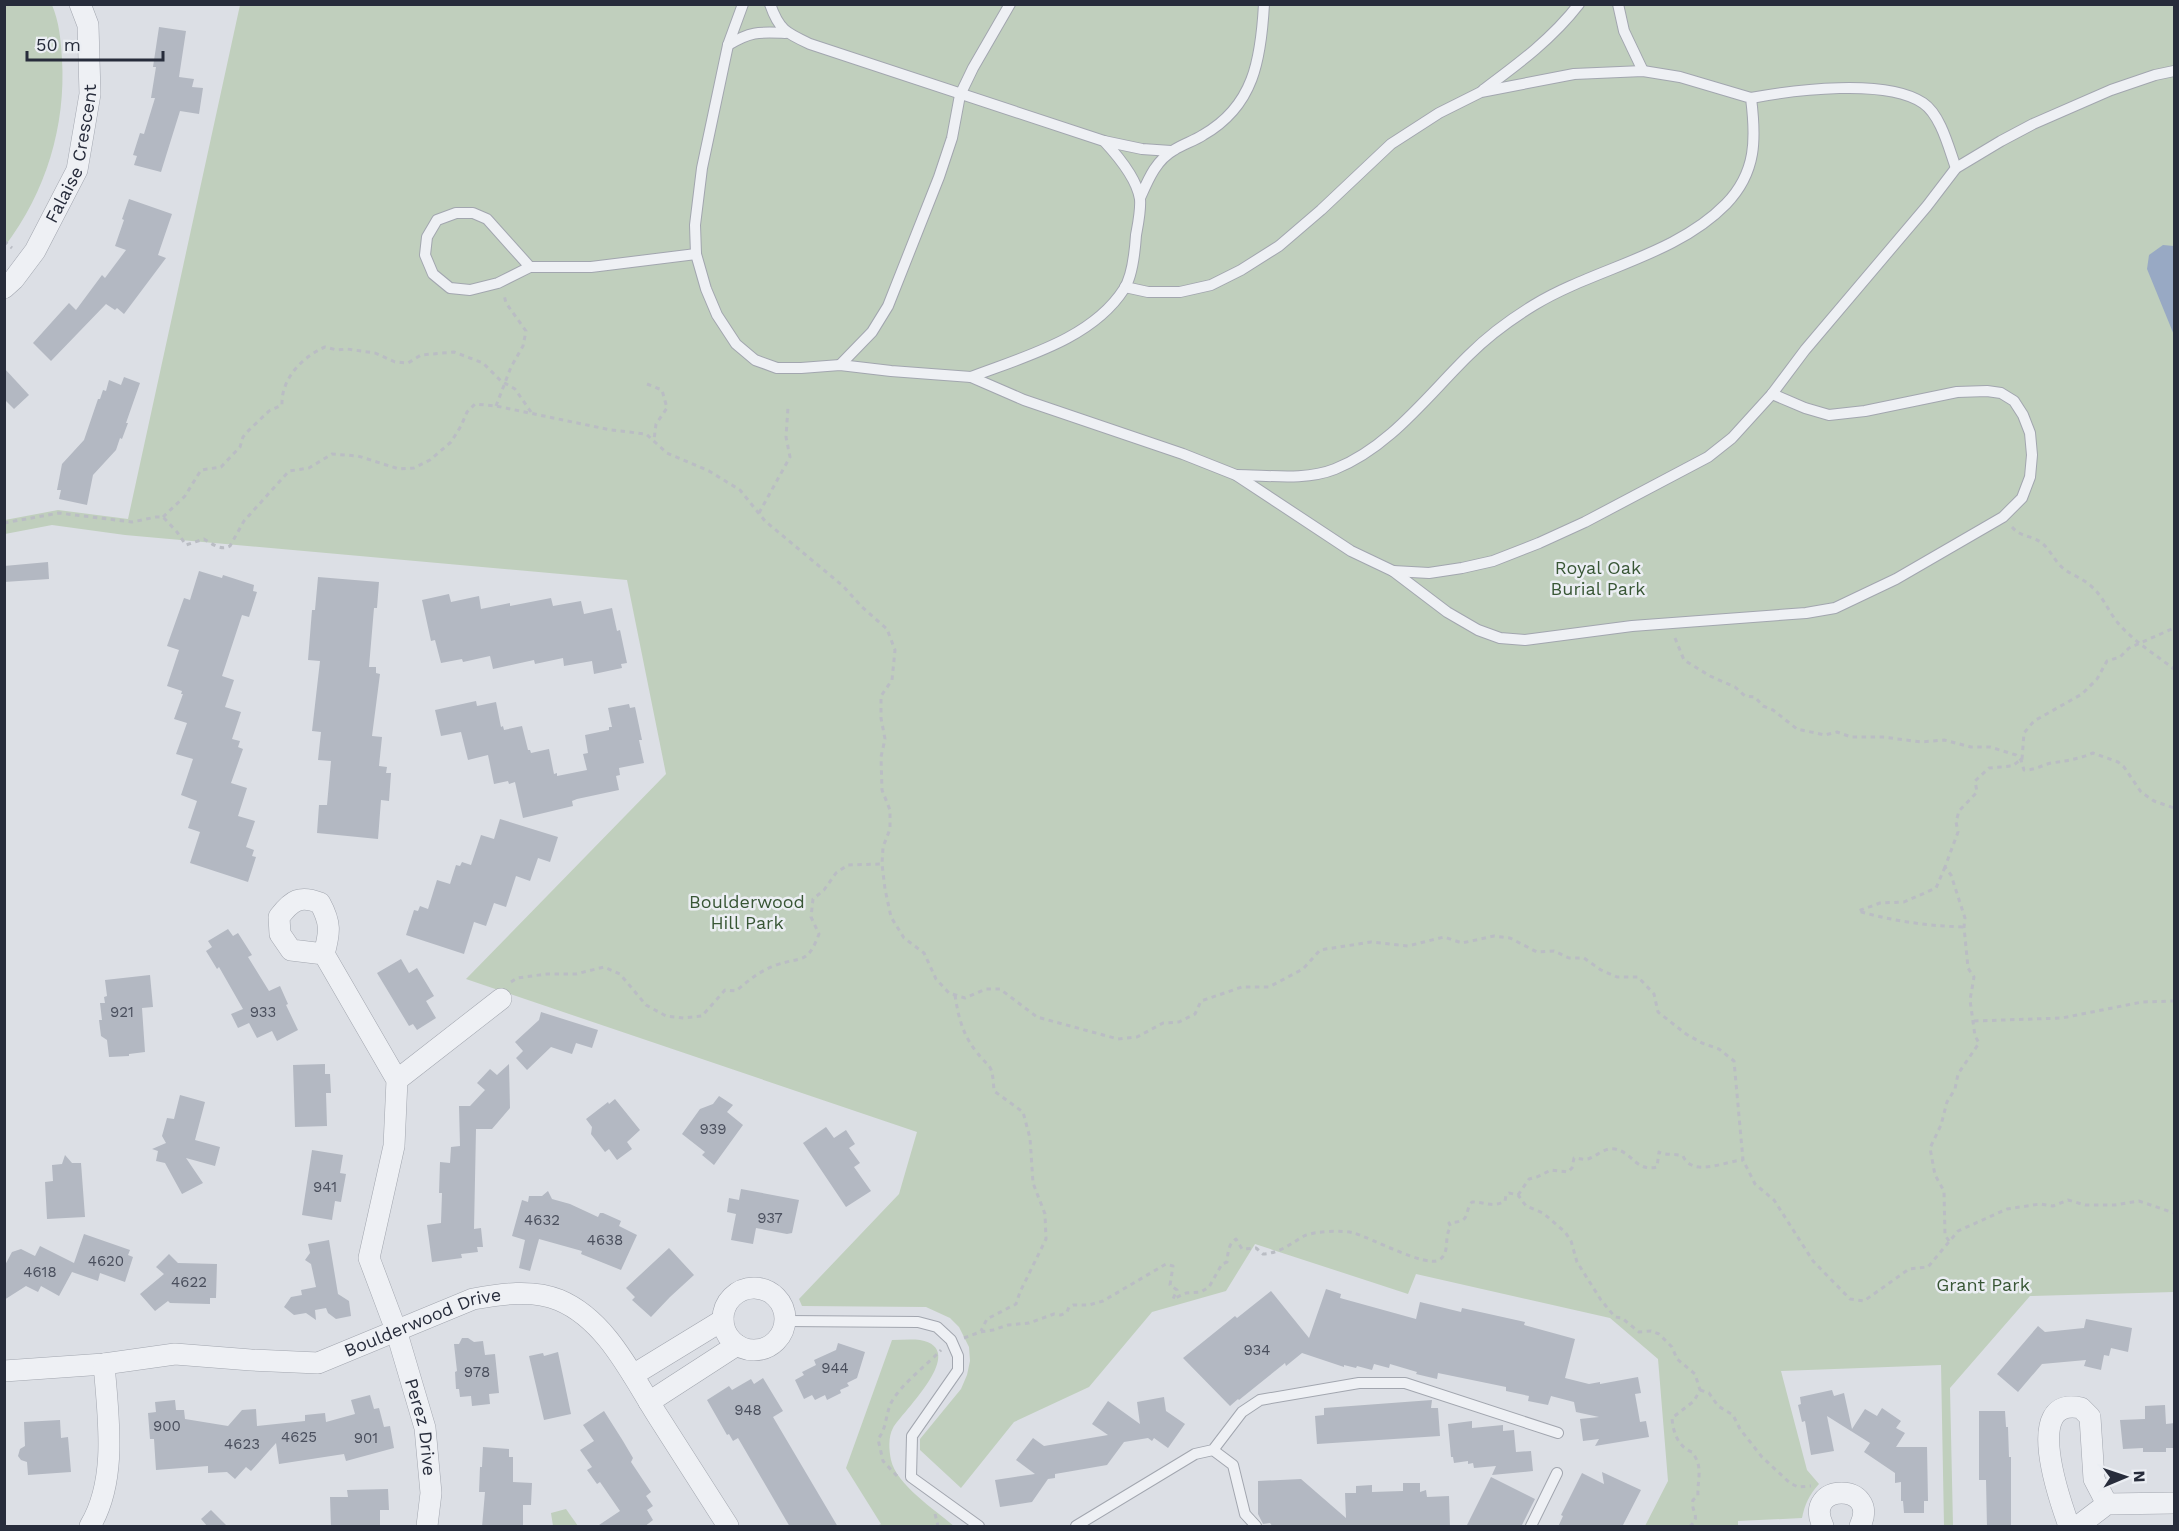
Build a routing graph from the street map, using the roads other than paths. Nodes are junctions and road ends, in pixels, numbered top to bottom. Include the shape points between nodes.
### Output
1 (80, 4) edge
2 (743, 4) edge
3 (770, 4) edge
4 (1010, 4) edge
5 (1264, 4) edge
6 (1579, 4) edge
7 (1618, 4) edge
8 (785, 33) junction
9 (728, 45) junction
10 (2175, 70) edge
11 (1643, 71) junction
12 (1481, 92) junction
13 (960, 95) junction
14 (1751, 98) junction
15 (1104, 141) junction
16 (1171, 151) junction
17 (1956, 168) junction
18 (1140, 198) junction
19 (696, 254) junction
20 (530, 267) junction
21 (1125, 287) junction
22 (4, 288) edge
23 (840, 365) junction
24 (971, 377) junction
25 (1772, 394) junction
26 (1236, 476) junction
27 (1393, 571) junction
28 (324, 954) dead end
29 (501, 999) road end
30 (397, 1080) junction
31 (723, 1320) junction
32 (786, 1321) junction
33 (396, 1330) junction
34 (737, 1345) junction
35 (104, 1364) junction
36 (4, 1371) edge
37 (633, 1375) junction
38 (649, 1402) junction
39 (1558, 1433) dead end
40 (1213, 1450) junction
41 (1557, 1473) dead end
42 (2175, 1503) edge
43 (2107, 1504) junction
44 (90, 1527) edge
45 (427, 1527) edge
46 (728, 1527) edge
47 (979, 1527) edge
48 (1076, 1527) edge
49 (1256, 1527) edge
50 (1531, 1527) edge
51 (1823, 1527) edge
52 (1860, 1527) edge
53 (2069, 1527) edge
54 (2078, 1527) edge

1 - 22 street, Falaise Crescent via 88,26 90,94 77,170 35,251
2 - 9 lane
3 - 8 lane
4 - 13 lane
5 - 16 lane via 1262,40 1245,97 1224,120
6 - 12 lane via 1529,56
7 - 11 lane via 1624,31
8 - 9 lane via 745,35
8 - 13 lane
9 - 19 lane via 702,168 695,225
10 - 17 lane via 2111,90 2033,123
11 - 12 lane via 1574,74
11 - 14 lane via 1680,77
12 - 21 lane via 1439,112 1391,144 1279,246 1241,270 1211,285 1180,292
13 - 15 lane
13 - 23 lane via 939,177 888,306 872,332
14 - 17 lane via 1834,89 1904,95 1924,104 1940,125
14 - 26 lane via 1753,155 1746,172 1726,203 1696,228 1534,305 1470,354 1406,419 1360,457 1334,470 1308,476
15 - 16 lane
15 - 18 lane via 1130,174
16 - 18 lane via 1152,171
17 - 25 lane
18 - 21 lane via 1134,254
19 - 20 lane via 591,267
19 - 23 lane via 717,315 736,344 755,360 777,368
20 - 20 lane via 487,219 473,213 456,213 437,220 427,237 425,255 433,274 450,288 470,290 498,283
21 - 24 lane via 1107,309 1084,327
23 - 24 lane
24 - 26 lane
25 - 27 lane via 1732,438 1708,457 1585,522 1493,561 1429,573
25 - 27 lane via 1829,415 1957,392 2001,393 2013,401 2030,433 2030,477 2022,498 2003,517 1896,579 1835,608 1806,613 1672,622 1525,640 1500,638 1447,612
26 - 27 lane via 1351,551
28 - 30 street
29 - 30 street
30 - 33 street, Perez Drive via 394,1146 369,1258
31 - 32 street via 724,1309 738,1292 760,1288 779,1300
31 - 34 street via 727,1334
31 - 37 street
32 - 34 street via 777,1341 768,1347 747,1350
32 - 47 lane via 918,1322 937,1327 951,1340 958,1356 958,1370 912,1436 911,1477
33 - 35 street, Boulderwood Drive via 318,1363 175,1354
33 - 37 street, Boulderwood Drive via 473,1299 499,1294 523,1293 558,1299 578,1310 603,1333
33 - 45 street, Perez Drive via 424,1428 431,1493
34 - 38 street
35 - 36 street, Boulderwood Drive
35 - 44 street via 108,1466
37 - 38 street, Boulderwood Drive
38 - 46 street, Boulderwood Drive
39 - 40 lane via 1405,1383 1359,1383 1260,1400 1242,1412
40 - 48 lane via 1195,1454
40 - 49 lane via 1233,1465 1245,1514
41 - 50 lane
42 - 43 street
43 - 53 street via 2094,1479 2090,1417 2081,1408 2059,1410 2049,1426 2050,1467
43 - 54 street
51 - 52 street via 1819,1514 1823,1501 1842,1492 1861,1504

